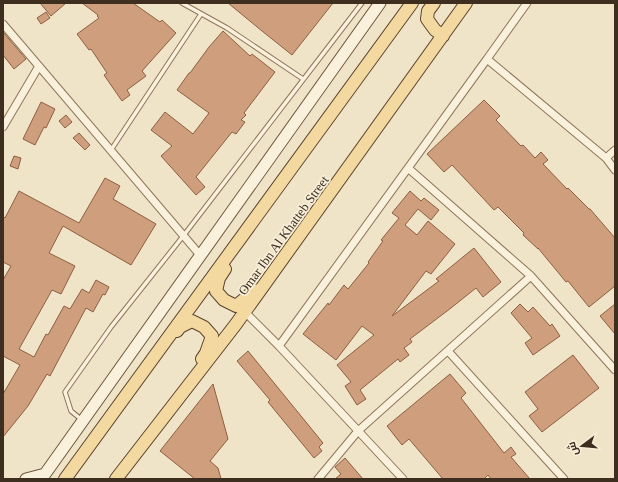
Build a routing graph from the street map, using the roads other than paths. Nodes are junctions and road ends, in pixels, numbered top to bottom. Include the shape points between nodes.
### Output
1 (182, 3) edge
2 (362, 3) edge
3 (380, 3) edge
4 (412, 3) edge
5 (434, 3) edge
6 (466, 3) edge
7 (527, 3) edge
8 (201, 14) junction
9 (3, 24) edge
10 (443, 36) junction
11 (487, 59) junction
12 (39, 66) junction
13 (303, 79) junction
14 (3, 127) edge
15 (111, 150) junction
16 (615, 150) edge
17 (606, 158) junction
18 (408, 168) junction
19 (615, 170) edge
20 (250, 226) junction
21 (184, 235) junction
22 (291, 247) junction
23 (200, 255) junction
24 (531, 276) junction
25 (244, 312) junction
26 (279, 346) junction
27 (448, 351) junction
28 (615, 370) edge
29 (136, 381) junction
30 (176, 402) junction
31 (83, 420) junction
32 (358, 431) junction
33 (26, 479) edge
34 (65, 479) edge
35 (116, 479) edge
36 (318, 479) edge
37 (403, 479) edge
38 (564, 479) edge

1 - 8 lane
2 - 13 lane
3 - 23 street
4 - 20 main road
5 - 10 main road via 428,11 427,19
6 - 10 main road, Omar Ibn Al Khatteb Street
7 - 11 street
8 - 13 lane via 227,28
8 - 15 lane
9 - 12 street
10 - 22 main road, Omar Ibn Al Khatteb Street
11 - 17 street
11 - 18 street
12 - 14 street
12 - 15 street
13 - 21 lane
15 - 21 street
16 - 17 street
17 - 19 street
18 - 24 street
18 - 26 street
20 - 22 main road via 220,278 216,291 224,300 236,306
20 - 29 main road
21 - 23 street
21 - 31 lane via 111,327 66,392 71,411
22 - 25 main road, Omar Ibn Al Khatteb Street
23 - 31 street
24 - 27 street
24 - 28 street
25 - 26 street
25 - 30 main road, Omar Ibn Al Khatteb Street
26 - 32 street
27 - 32 street
27 - 38 street
29 - 30 main road via 180,328 192,321 204,327 212,336 206,353
29 - 34 main road
30 - 35 main road, Omar Ibn Al Khatteb Street
31 - 33 street via 45,474
32 - 36 street
32 - 37 street

